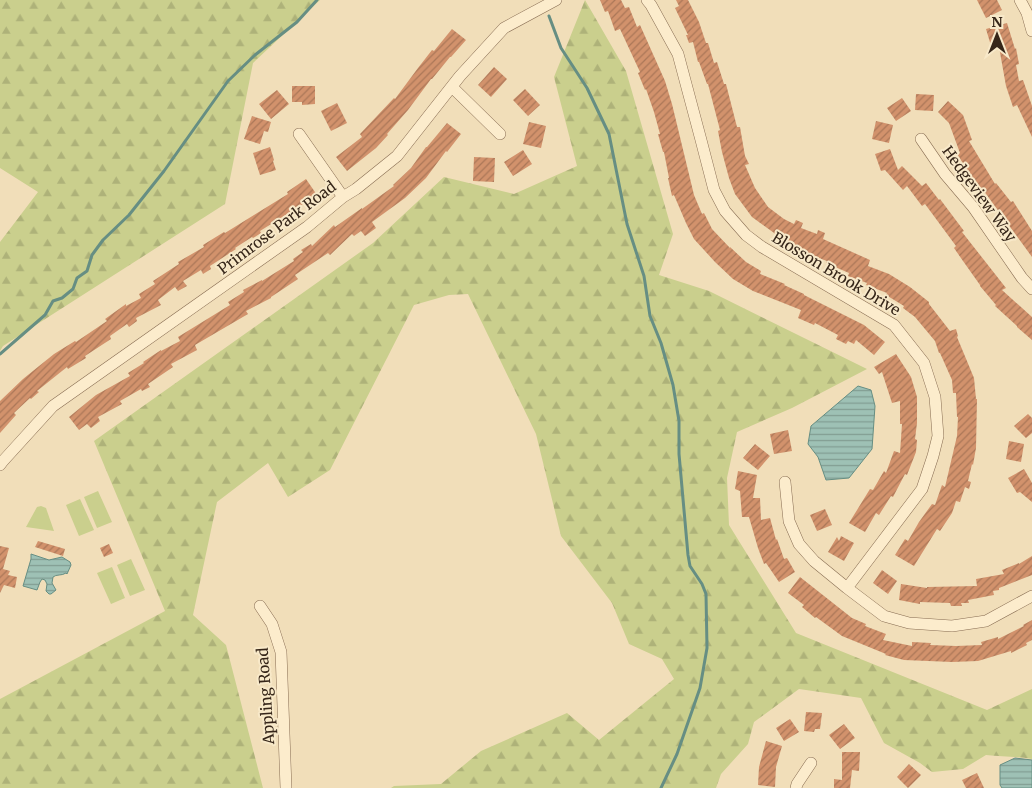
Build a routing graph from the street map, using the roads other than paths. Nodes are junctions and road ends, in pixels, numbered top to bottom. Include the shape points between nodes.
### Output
1 (556, 0) edge
2 (1020, 0) edge
3 (650, 2) edge
4 (1032, 30) edge
5 (452, 87) junction
6 (299, 134) dead end
7 (500, 134) dead end
8 (920, 139) dead end
9 (343, 197) junction
10 (1032, 289) edge
11 (0, 466) edge
12 (785, 482) dead end
13 (847, 588) junction
14 (1032, 596) edge
15 (260, 606) dead end
16 (811, 763) dead end
17 (286, 788) edge
18 (796, 788) edge

1 - 5 street, Primrose Park Road via 504,28
2 - 4 street
3 - 13 street, Blosson Brook Drive via 678,54 714,190 725,211 746,235 762,247 894,325 924,363 935,397 938,436 922,489
5 - 7 street
5 - 9 street, Primrose Park Road via 397,156
6 - 9 street
8 - 10 street, Hedgeview Way
9 - 11 street, Primrose Park Road via 307,227 53,406
12 - 13 street via 788,521 799,544
13 - 14 street via 884,616 909,623 952,626 986,621
15 - 17 street, Appling Road via 272,624 281,652
16 - 18 street

